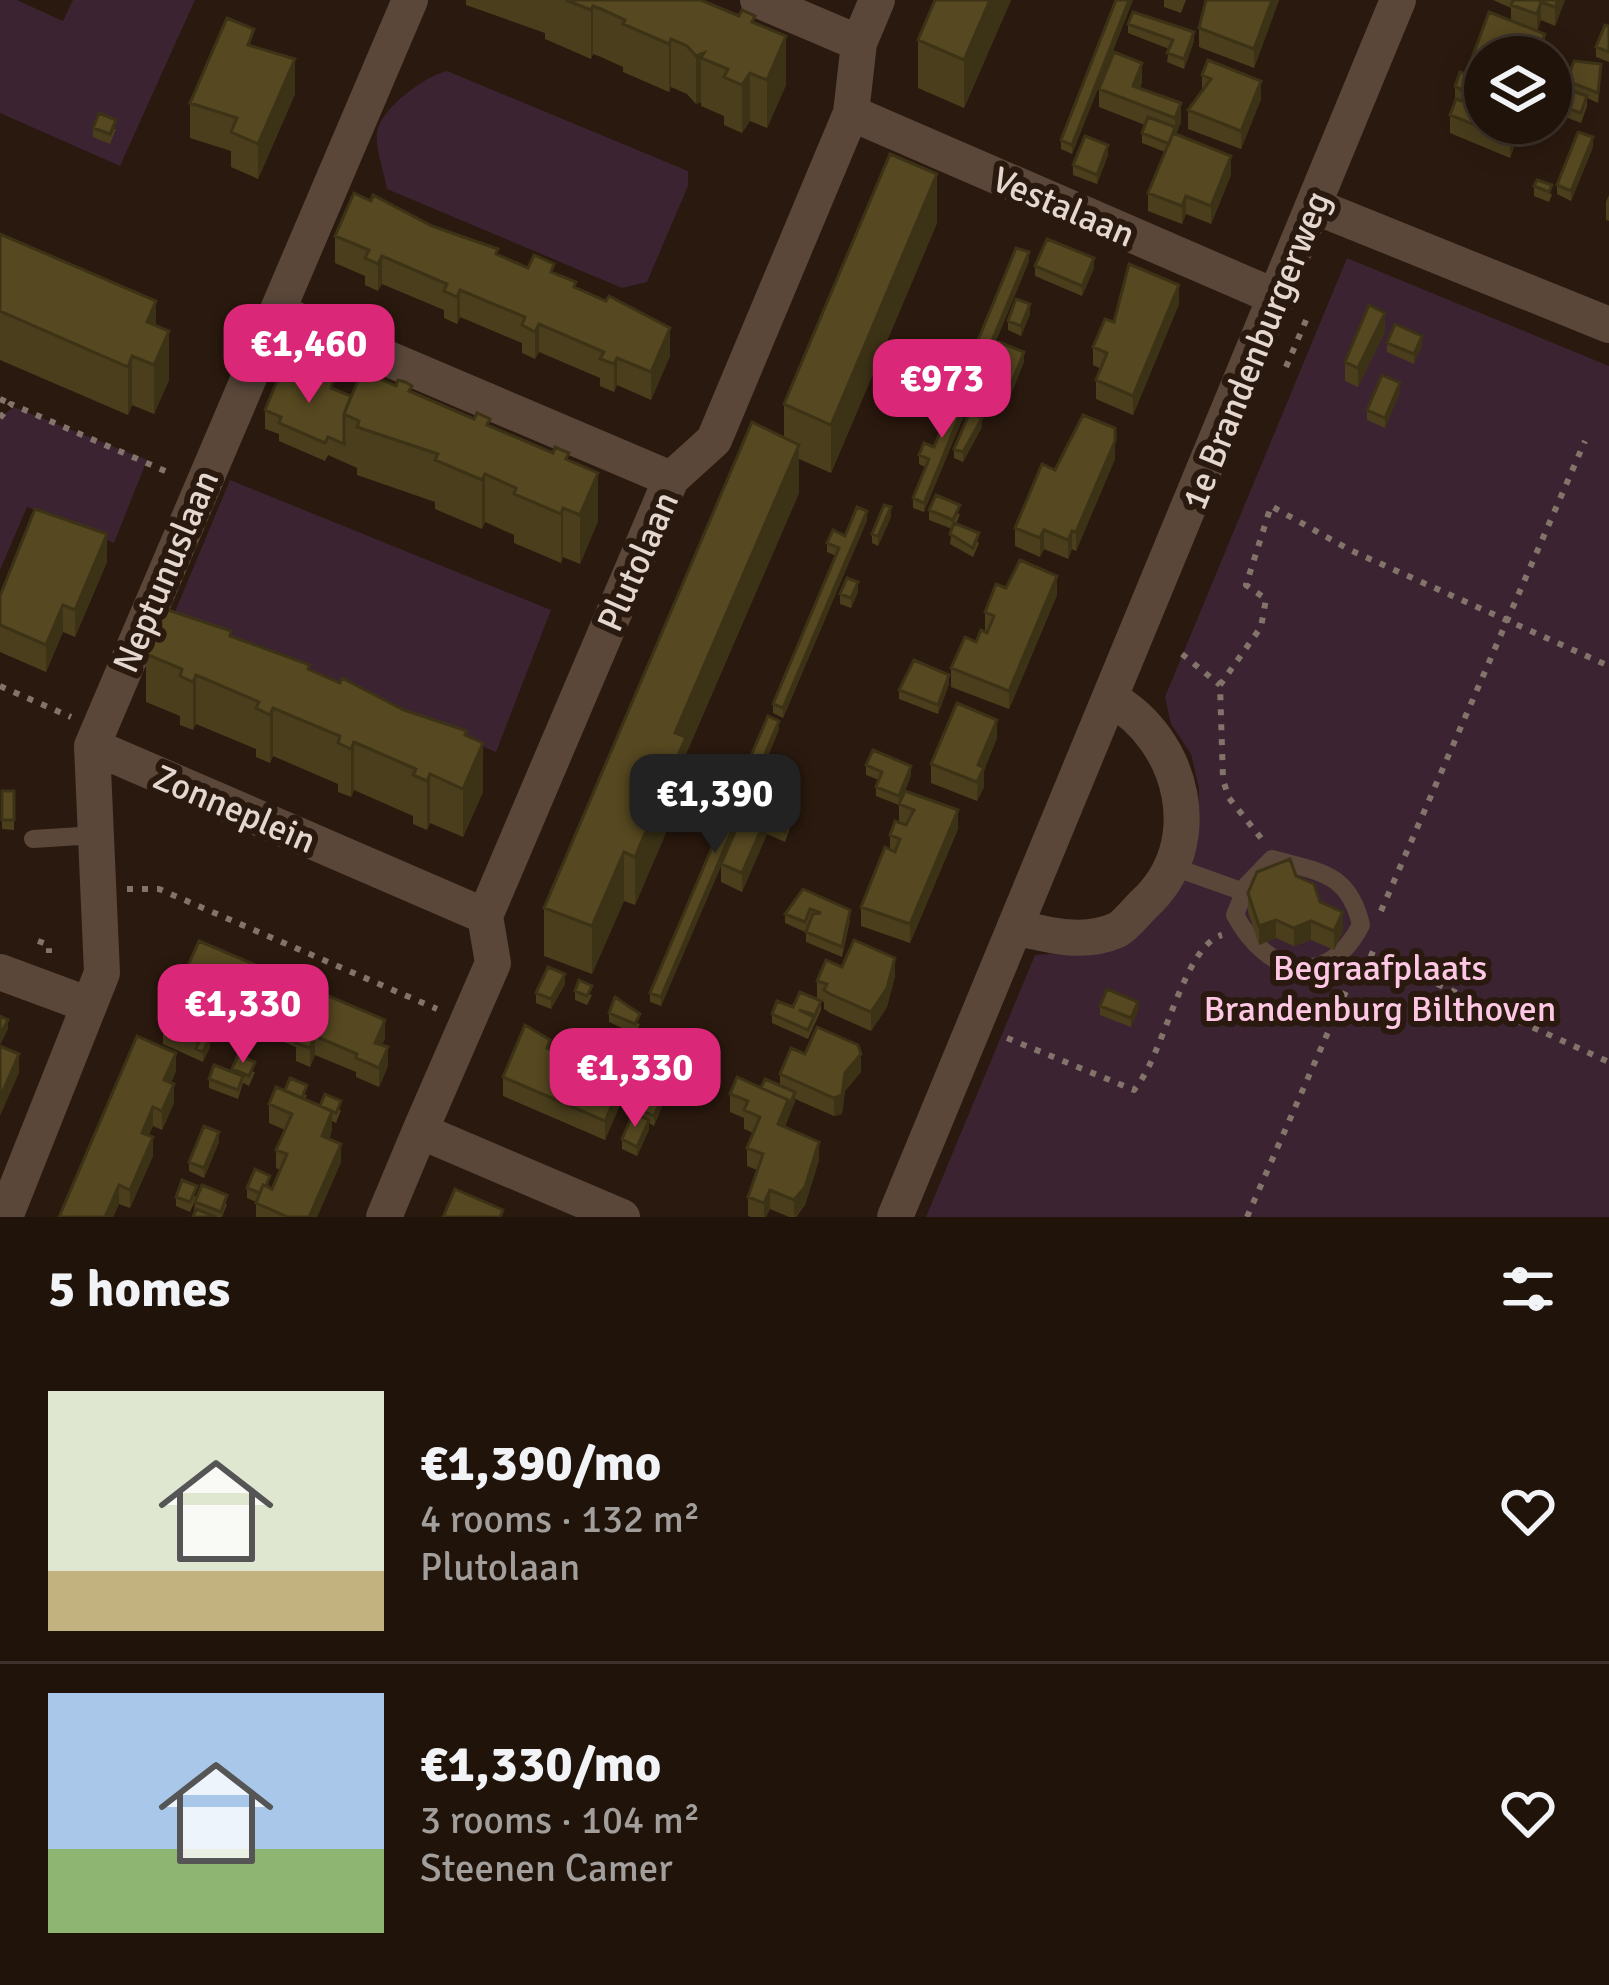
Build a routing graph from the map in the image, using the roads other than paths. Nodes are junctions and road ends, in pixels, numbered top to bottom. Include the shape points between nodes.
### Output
1 (410, 0) edge
2 (758, 0) edge
3 (877, 0) edge
4 (1398, 0) edge
5 (859, 44) junction
6 (851, 113) junction
7 (1314, 206) junction
8 (1278, 298) junction
9 (278, 312) junction
10 (1609, 325) edge
11 (671, 479) junction
12 (1111, 699) junction
13 (92, 746) junction
14 (96, 835) junction
15 (33, 839) dead end
16 (1171, 866) junction
17 (1244, 892) junction
18 (485, 916) junction
19 (1016, 927) junction
20 (0, 972) edge
21 (89, 1005) junction
22 (421, 1131) junction
23 (5, 1217) edge
24 (384, 1217) edge
25 (622, 1217) edge
26 (895, 1217) edge

1 - 9 street, Neptunuslaan
2 - 5 street
3 - 5 street, Plutolaan
4 - 7 street, 1e Brandenburgerweg
5 - 6 street, Plutolaan
6 - 8 street, Vestalaan
6 - 11 street, Plutolaan via 714,440
7 - 8 street, 1e Brandenburgerweg
7 - 10 street
8 - 12 street, 1e Brandenburgerweg
9 - 11 street
9 - 13 street, Neptunuslaan
11 - 18 street, Plutolaan
12 - 16 street via 1141,716 1180,784 1181,837
12 - 19 street, 1e Brandenburgerweg
13 - 14 street
13 - 18 street, Zonneplein
14 - 15 lane
14 - 21 street via 102,973
16 - 17 lane
16 - 19 street via 1162,888 1117,930 1059,939
17 - 17 lane via 1272,859 1330,875 1354,898 1358,946 1322,967 1279,964 1251,945 1235,915
18 - 22 street, Plutolaan via 493,963
19 - 26 street, 1e Brandenburgerweg
20 - 21 street
21 - 23 street
22 - 24 street, Plutolaan
22 - 25 street

